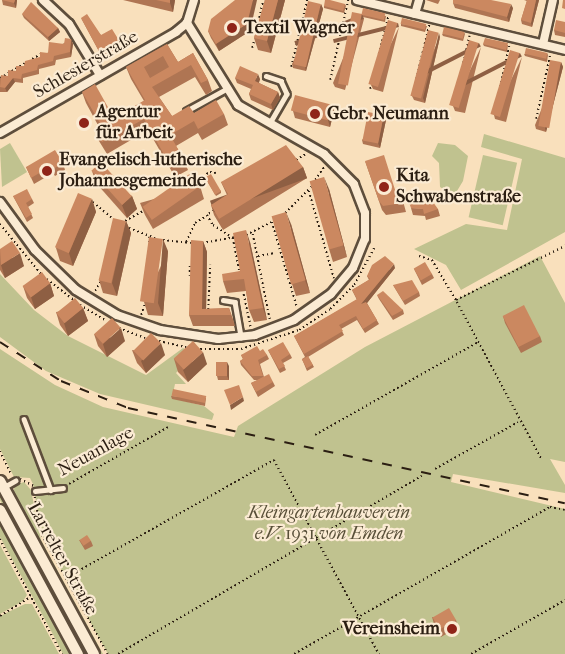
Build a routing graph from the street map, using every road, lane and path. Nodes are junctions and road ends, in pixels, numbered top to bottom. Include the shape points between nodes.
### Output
1 (43, 0) edge
2 (194, 0) edge
3 (263, 0) edge
4 (307, 0) edge
5 (348, 0) edge
6 (357, 0) edge
7 (419, 0) edge
8 (553, 0) edge
9 (390, 8) junction
10 (415, 14) junction
11 (431, 18) junction
12 (259, 19) edge
13 (187, 23) junction
14 (471, 27) junction
15 (511, 37) junction
16 (255, 38) edge
17 (547, 45) junction
18 (252, 48) edge
19 (565, 50) edge
20 (48, 51) edge
21 (291, 67) edge
22 (100, 75) junction
23 (266, 76) dead end
24 (0, 78) edge
25 (330, 80) dead end
26 (459, 82) edge
27 (414, 88) edge
28 (226, 89) junction
29 (370, 89) edge
30 (495, 110) edge
31 (184, 112) edge
32 (536, 119) edge
33 (270, 124) junction
34 (0, 133) edge
35 (315, 148) junction
36 (329, 158) junction
37 (290, 164) edge
38 (216, 173) dead end
39 (190, 184) edge
40 (309, 190) junction
41 (85, 201) edge
42 (0, 202) edge
43 (151, 207) edge
44 (218, 210) edge
45 (207, 215) junction
46 (114, 219) edge
47 (272, 221) junction
48 (0, 224) edge
49 (253, 233) junction
50 (149, 236) junction
51 (233, 238) junction
52 (186, 243) junction
53 (565, 246) edge
54 (374, 248) dead end
55 (148, 249) edge
56 (274, 253) dead end
57 (257, 256) junction
58 (419, 256) dead end
59 (190, 259) edge
60 (210, 265) dead end
61 (102, 273) edge
62 (191, 276) edge
63 (339, 286) junction
64 (146, 293) edge
65 (90, 300) junction
66 (223, 300) joint
67 (456, 300) junction
68 (208, 301) junction
69 (300, 316) junction
70 (208, 320) edge
71 (138, 323) junction
72 (271, 330) junction
73 (252, 335) junction
74 (241, 337) junction
75 (478, 342) junction
76 (24, 419) dead end
77 (519, 422) junction
78 (168, 427) dead end
79 (315, 435) dead end
80 (0, 451) edge
81 (542, 460) dead end
82 (435, 469) dead end
83 (422, 476) dead end
84 (15, 481) junction
85 (2, 484) edge
86 (63, 488) joint
87 (51, 490) junction
88 (35, 491) junction
89 (0, 510) edge
90 (565, 510) edge
91 (0, 539) edge
92 (317, 539) junction
93 (66, 578) junction
94 (31, 597) junction
95 (565, 600) edge
96 (0, 616) edge
97 (359, 617) junction
98 (62, 654) edge
99 (78, 654) edge
100 (94, 654) edge
101 (108, 654) edge
102 (118, 654) edge
103 (294, 654) edge
104 (379, 654) edge
105 (471, 654) edge

1 - 22 street via 69,24
2 - 13 street
3 - 12 path
4 - 21 path
5 - 25 path
6 - 9 street
7 - 10 street
8 - 17 street
9 - 10 street
9 - 29 path
10 - 11 street
11 - 14 street
11 - 27 path
13 - 22 street, Schlesierstraße
13 - 28 street
14 - 15 street
14 - 26 path
15 - 17 street
15 - 30 path
16 - 18 path
17 - 19 street
17 - 32 path
20 - 24 path
22 - 34 street, Schlesierstraße
23 - 33 lane via 280,81 287,94
28 - 31 lane
28 - 33 street via 242,109
33 - 35 street
35 - 36 street
35 - 37 path
36 - 40 path
36 - 63 street via 354,184 365,219 361,254
38 - 39 path via 210,172
40 - 47 path
40 - 63 path
41 - 46 path via 91,200
42 - 65 street via 35,250
43 - 50 path via 121,224
44 - 45 path
45 - 51 path via 213,225
45 - 52 path via 195,223
47 - 49 path
47 - 69 path
48 - 54 path via 53,285 112,325 142,337 215,350 266,344 299,330 330,309 354,285
49 - 51 path
49 - 57 path
50 - 52 path
50 - 55 path
51 - 52 path
51 - 73 path
53 - 67 path
56 - 57 path
57 - 72 path
58 - 67 path via 432,260
59 - 62 path
60 - 68 path
61 - 65 path
63 - 69 street
64 - 71 path
65 - 71 street
66 - 68 path
66 - 74 lane via 234,302
67 - 75 path
68 - 70 path
69 - 72 street
71 - 74 street via 192,336
72 - 73 street
73 - 74 street
75 - 77 path
75 - 79 path
76 - 87 lane
77 - 81 path
77 - 82 path
78 - 86 path, Neuanlage
80 - 84 path
83 - 92 path
84 - 85 lane
84 - 88 path via 30,481
85 - 100 street, Larrelter Straße
86 - 87 lane, Neuanlage
87 - 88 lane, Neuanlage
88 - 93 path via 39,528
89 - 99 street, Larrelter Straße
90 - 97 path via 550,507
91 - 94 path
92 - 93 path via 274,460
92 - 97 path
92 - 102 path
93 - 101 path
94 - 96 path
94 - 98 path
95 - 105 path
97 - 103 path
97 - 104 path

